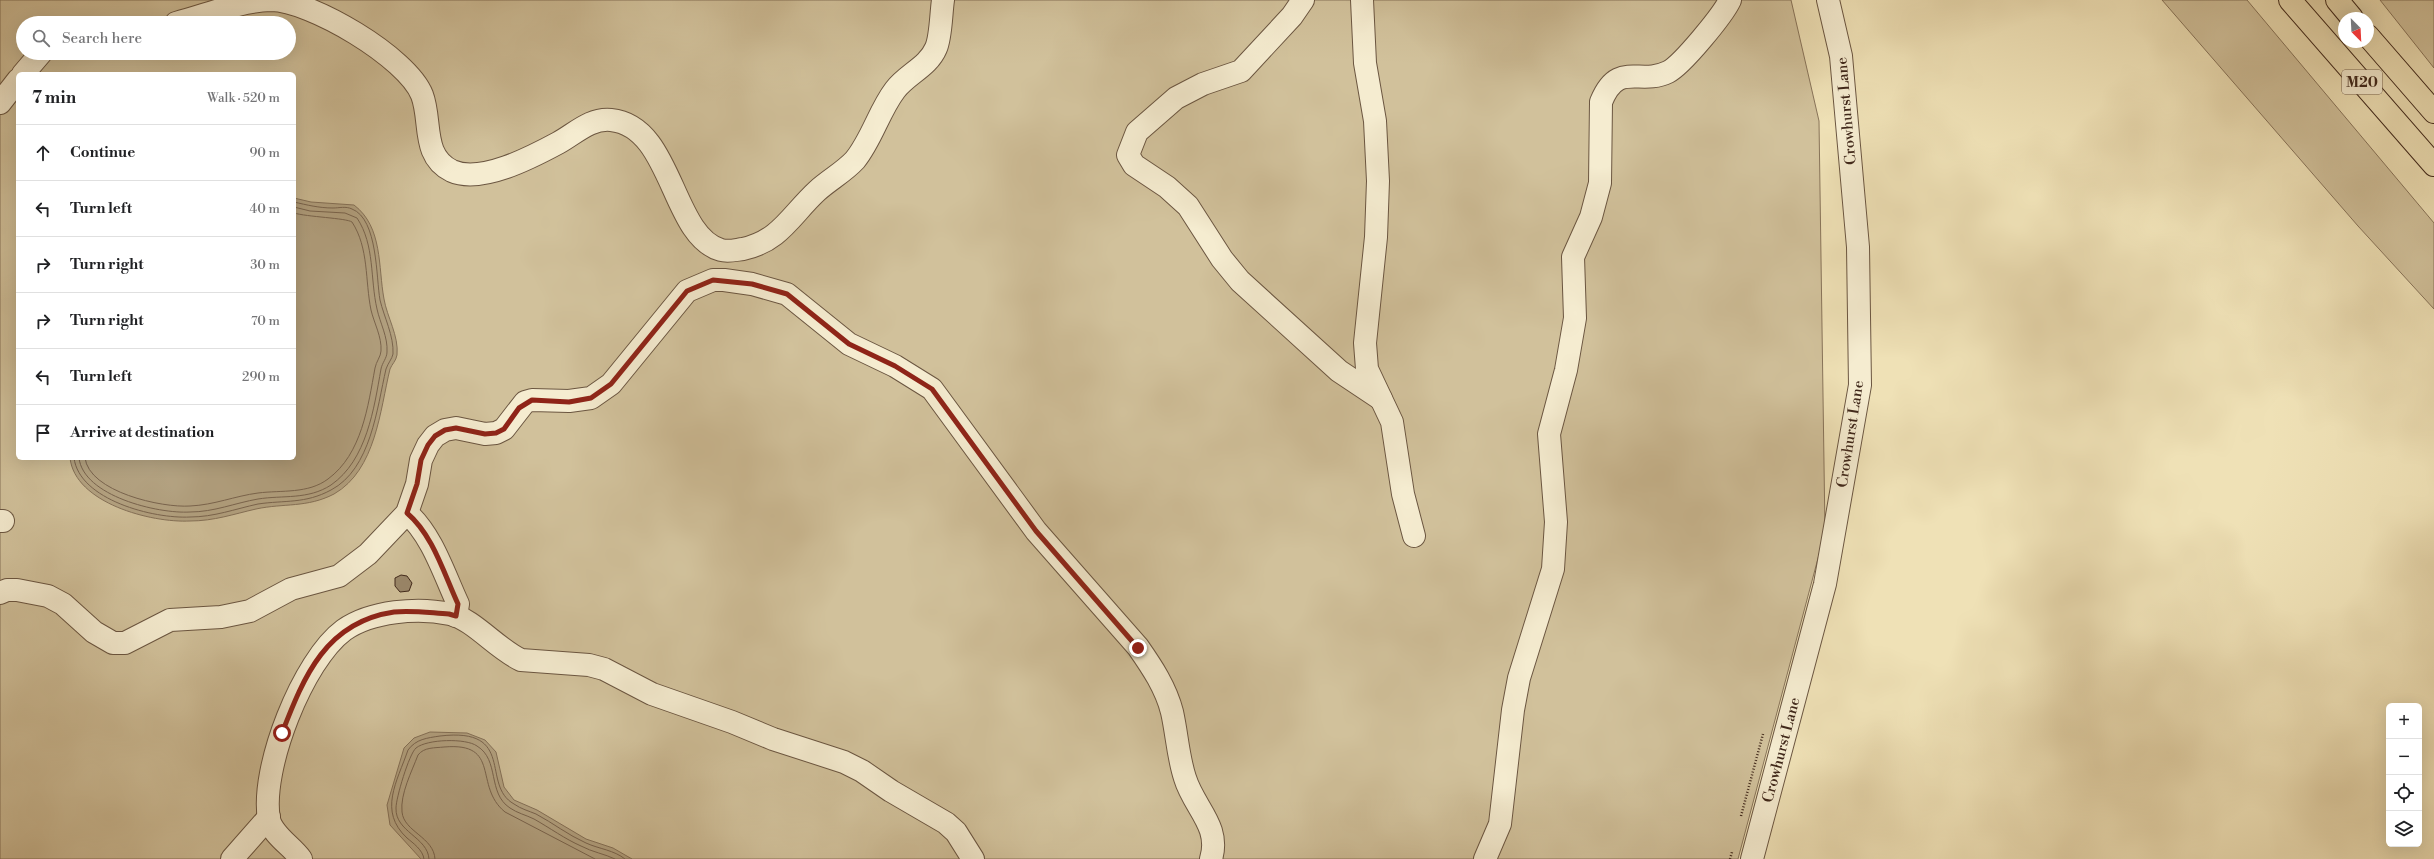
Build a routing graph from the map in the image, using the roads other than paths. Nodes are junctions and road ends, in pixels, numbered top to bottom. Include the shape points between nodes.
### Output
1 (943, 0) edge
2 (1303, 0) edge
3 (1362, 0) edge
4 (1730, 0) edge
5 (1828, 0) edge
6 (2290, 0) edge
7 (2337, 0) edge
8 (2347, 12) edge
9 (201, 16) edge
10 (2374, 43) edge
11 (35, 60) edge
12 (25, 72) edge
13 (16, 83) edge
14 (0, 103) edge
15 (2434, 112) edge
16 (2434, 165) edge
17 (728, 250) junction
18 (727, 280) junction
19 (1381, 399) junction
20 (407, 513) junction
21 (1414, 536) dead end
22 (0, 593) edge
23 (456, 616) junction
24 (269, 817) junction
25 (232, 859) edge
26 (301, 859) edge
27 (973, 859) edge
28 (1211, 859) edge
29 (1485, 859) edge
30 (1752, 859) edge

1 - 17 street via 937,46 915,74 897,87 854,160 820,188 783,229 768,241
2 - 19 street via 1292,16 1241,71 1197,86 1176,98 1137,132 1128,155 1134,165 1168,187 1188,206 1222,259 1240,281 1339,371
3 - 19 street via 1365,63 1375,121 1378,181 1376,237 1365,344 1367,369
4 - 29 street via 1720,16 1675,68 1653,76 1630,76 1616,80 1605,92 1601,102 1600,183 1591,217 1573,257 1575,318 1566,370 1549,434 1556,522 1553,569 1520,678 1513,710 1500,824
5 - 30 street, Crowhurst Lane via 1841,56 1858,248 1860,385 1825,584
6 - 16 highway, M20
7 - 8 highway
9 - 17 street via 247,3 272,0 290,2 329,18 384,54 413,80 421,93 432,150 440,164 453,172 466,175 480,174 528,157 561,141 583,126 607,119 622,121 632,126 648,141 662,163 696,232 720,250
10 - 15 highway, M20
11 - 12 street
13 - 14 street
17 - 18 street
18 - 20 street via 713,280 687,291 611,384 591,398 569,402 532,400 519,408 504,429 496,433 485,434 456,428 445,430 435,436 421,460 417,484
18 - 28 street via 787,294 849,344 913,375 932,389 1023,516 1152,667 1164,688 1172,710 1184,776 1190,794 1214,835
19 - 21 street via 1392,422 1405,501
20 - 22 street via 368,554 339,576 291,589 250,611 221,617 170,620 125,643 113,643 105,639 63,604 48,596 17,590
20 - 23 street via 425,534 458,604
23 - 24 street via 394,612 354,624 329,644 305,680 282,733 271,779
23 - 27 street via 521,660 589,665 604,669 652,694 773,739 844,762 946,822 956,832
24 - 25 street
24 - 26 street via 274,830

